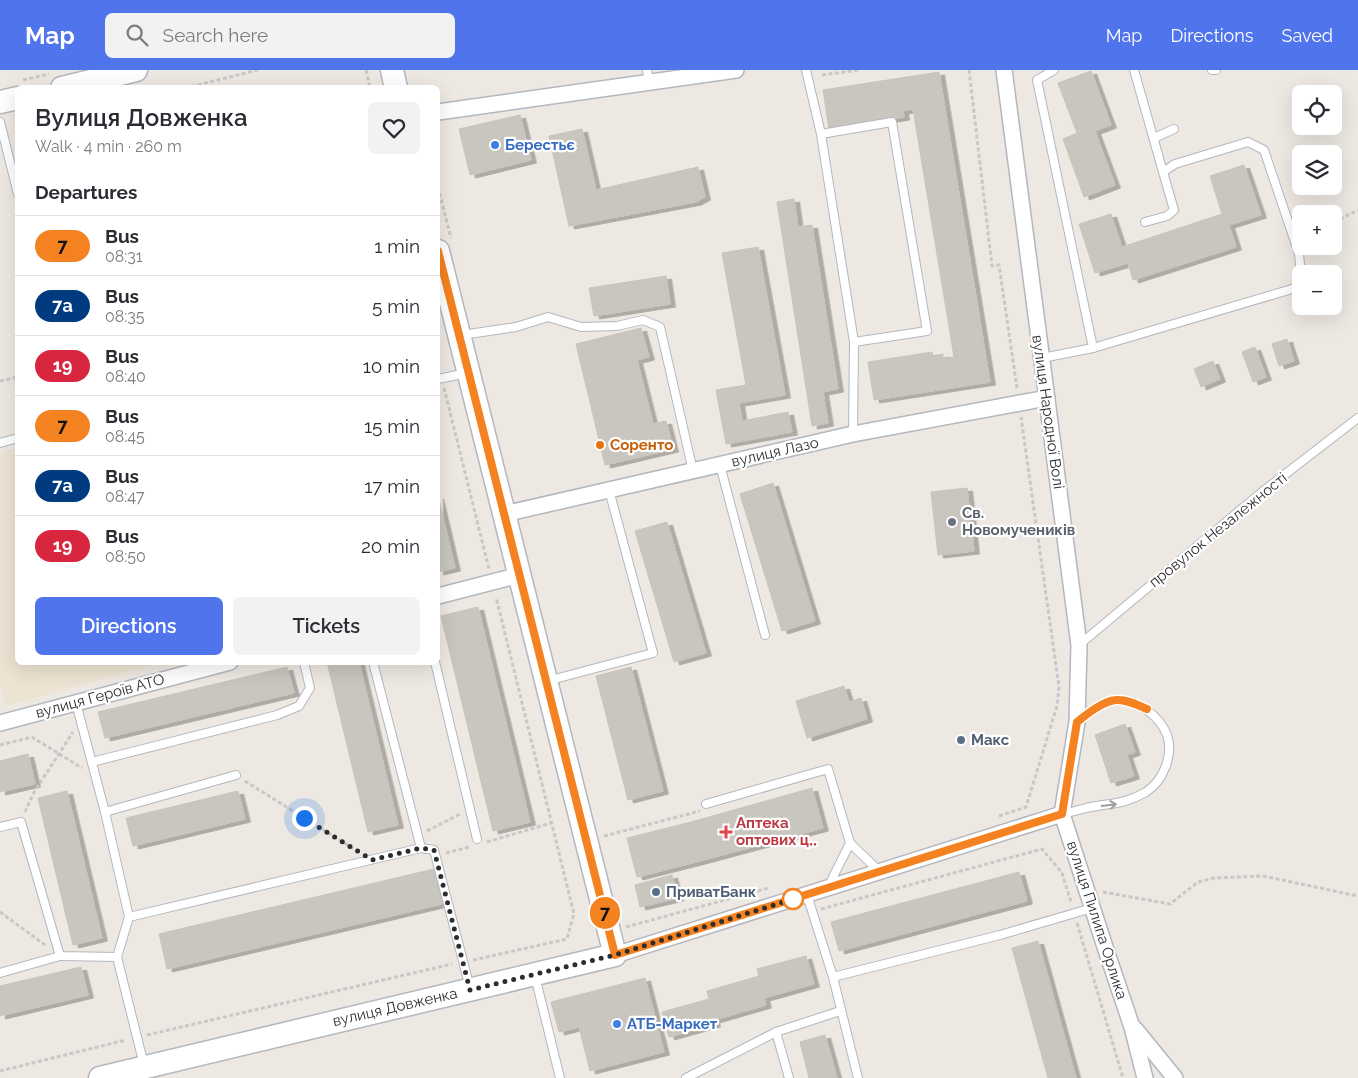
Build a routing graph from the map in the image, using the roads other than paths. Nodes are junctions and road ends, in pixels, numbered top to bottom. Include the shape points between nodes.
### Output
1 (136, 70) edge
2 (392, 70) edge
3 (736, 70) edge
4 (806, 70) edge
5 (1004, 70) edge
6 (1054, 70) edge
7 (1134, 70) edge
8 (648, 76) edge
9 (59, 80) edge
10 (104, 83) edge
11 (395, 85) edge
12 (15, 92) edge
13 (0, 102) edge
14 (440, 112) edge
15 (0, 122) edge
16 (1174, 129) dead end
17 (821, 134) junction
18 (1154, 138) junction
19 (1163, 172) junction
20 (15, 182) edge
21 (1145, 222) dead end
22 (445, 248) edge
23 (1300, 265) edge
24 (1292, 289) edge
25 (459, 335) junction
26 (854, 342) junction
27 (1093, 348) junction
28 (1042, 358) junction
29 (468, 372) junction
30 (440, 378) edge
31 (1047, 398) junction
32 (1358, 418) edge
33 (853, 434) junction
34 (15, 439) edge
35 (0, 443) edge
36 (720, 465) junction
37 (693, 471) junction
38 (609, 490) junction
39 (504, 514) junction
40 (520, 575) junction
41 (440, 595) edge
42 (765, 635) dead end
43 (1079, 645) junction
44 (219, 665) edge
45 (305, 665) edge
46 (374, 665) edge
47 (435, 665) edge
48 (546, 681) junction
49 (76, 703) junction
50 (1077, 722) junction
51 (0, 723) edge
52 (92, 762) junction
53 (236, 775) road end
54 (706, 804) road end
55 (105, 812) junction
56 (1062, 814) junction
57 (0, 827) edge
58 (479, 841) road end
59 (850, 843) junction
60 (421, 848) junction
61 (880, 872) junction
62 (827, 888) junction
63 (807, 894) junction
64 (1092, 908) junction
65 (129, 918) junction
66 (615, 955) junction
67 (60, 956) junction
68 (117, 957) junction
69 (0, 973) edge
70 (534, 974) junction
71 (833, 977) junction
72 (470, 990) junction
73 (840, 1011) junction
74 (1132, 1026) junction
75 (776, 1032) junction
76 (144, 1067) junction
77 (100, 1078) edge
78 (560, 1078) edge
79 (686, 1078) edge
80 (789, 1078) edge
81 (858, 1078) edge
82 (1145, 1078) edge
83 (1175, 1078) edge

1 - 10 street
2 - 11 street
3 - 8 street
4 - 17 lane
5 - 28 street, вулиця Народної Волі
6 - 27 lane via 1037,80
7 - 18 lane
8 - 14 street
9 - 10 street
12 - 13 street
15 - 20 lane
16 - 18 lane
17 - 26 lane
17 - 26 lane via 892,122 927,331
18 - 19 lane
19 - 21 lane via 1174,210 1167,216
19 - 23 lane via 1175,164 1248,142 1264,150
22 - 25 street
24 - 27 lane
25 - 29 street
25 - 37 lane via 516,327 548,317 581,327 617,326 643,320 660,327
26 - 33 lane
27 - 28 lane
28 - 31 street, вулиця Народної Волі
29 - 30 lane
29 - 39 street
31 - 33 street, вулиця Лазо
31 - 43 street, вулиця Народної Волі
32 - 43 lane, провулок Незалежності via 1262,492
33 - 36 street, вулиця Лазо
34 - 35 lane
36 - 37 street, вулиця Лазо
36 - 42 lane
37 - 38 street, вулиця Лазо
38 - 39 street, вулиця Лазо
38 - 48 lane via 653,653
39 - 40 street
40 - 41 street
40 - 48 street
43 - 50 street, вулиця Народної Волі
44 - 49 street, вулиця Героїв АТО
45 - 52 lane via 310,688 299,706 277,715
46 - 60 lane
47 - 58 lane
48 - 66 street
49 - 51 street, вулиця Героїв АТО
49 - 52 lane
50 - 56 street, вулиця Народної Волі
56 -> 50 lane via 1136,798 1165,772 1168,754 1167,736 1158,722 1147,709 1133,703 1115,700 1095,708
52 - 55 lane
53 - 55 lane
54 - 59 lane via 828,769
55 - 65 lane
56 - 61 street, вулиця Довженка
56 - 64 street, вулиця Пилипа Орлика
57 - 67 lane via 21,822
59 - 61 lane
59 - 62 lane
60 - 65 lane
60 - 72 lane via 434,850
61 - 62 street, вулиця Довженка
62 - 63 street, вулиця Довженка
63 - 66 street, вулиця Довженка
63 - 71 lane
64 - 71 lane
64 - 74 street, вулиця Пилипа Орлика
65 - 68 lane
66 - 70 street, вулиця Довженка
67 - 68 lane
67 - 69 lane
68 - 76 lane
70 - 72 street, вулиця Довженка
70 - 78 lane
71 - 73 lane
72 - 76 street, вулиця Довженка
73 - 75 lane
73 - 81 lane
74 - 82 street, вулиця Пилипа Орлика
74 - 83 street
75 - 79 lane
75 - 80 lane
76 - 77 street, вулиця Довженка

